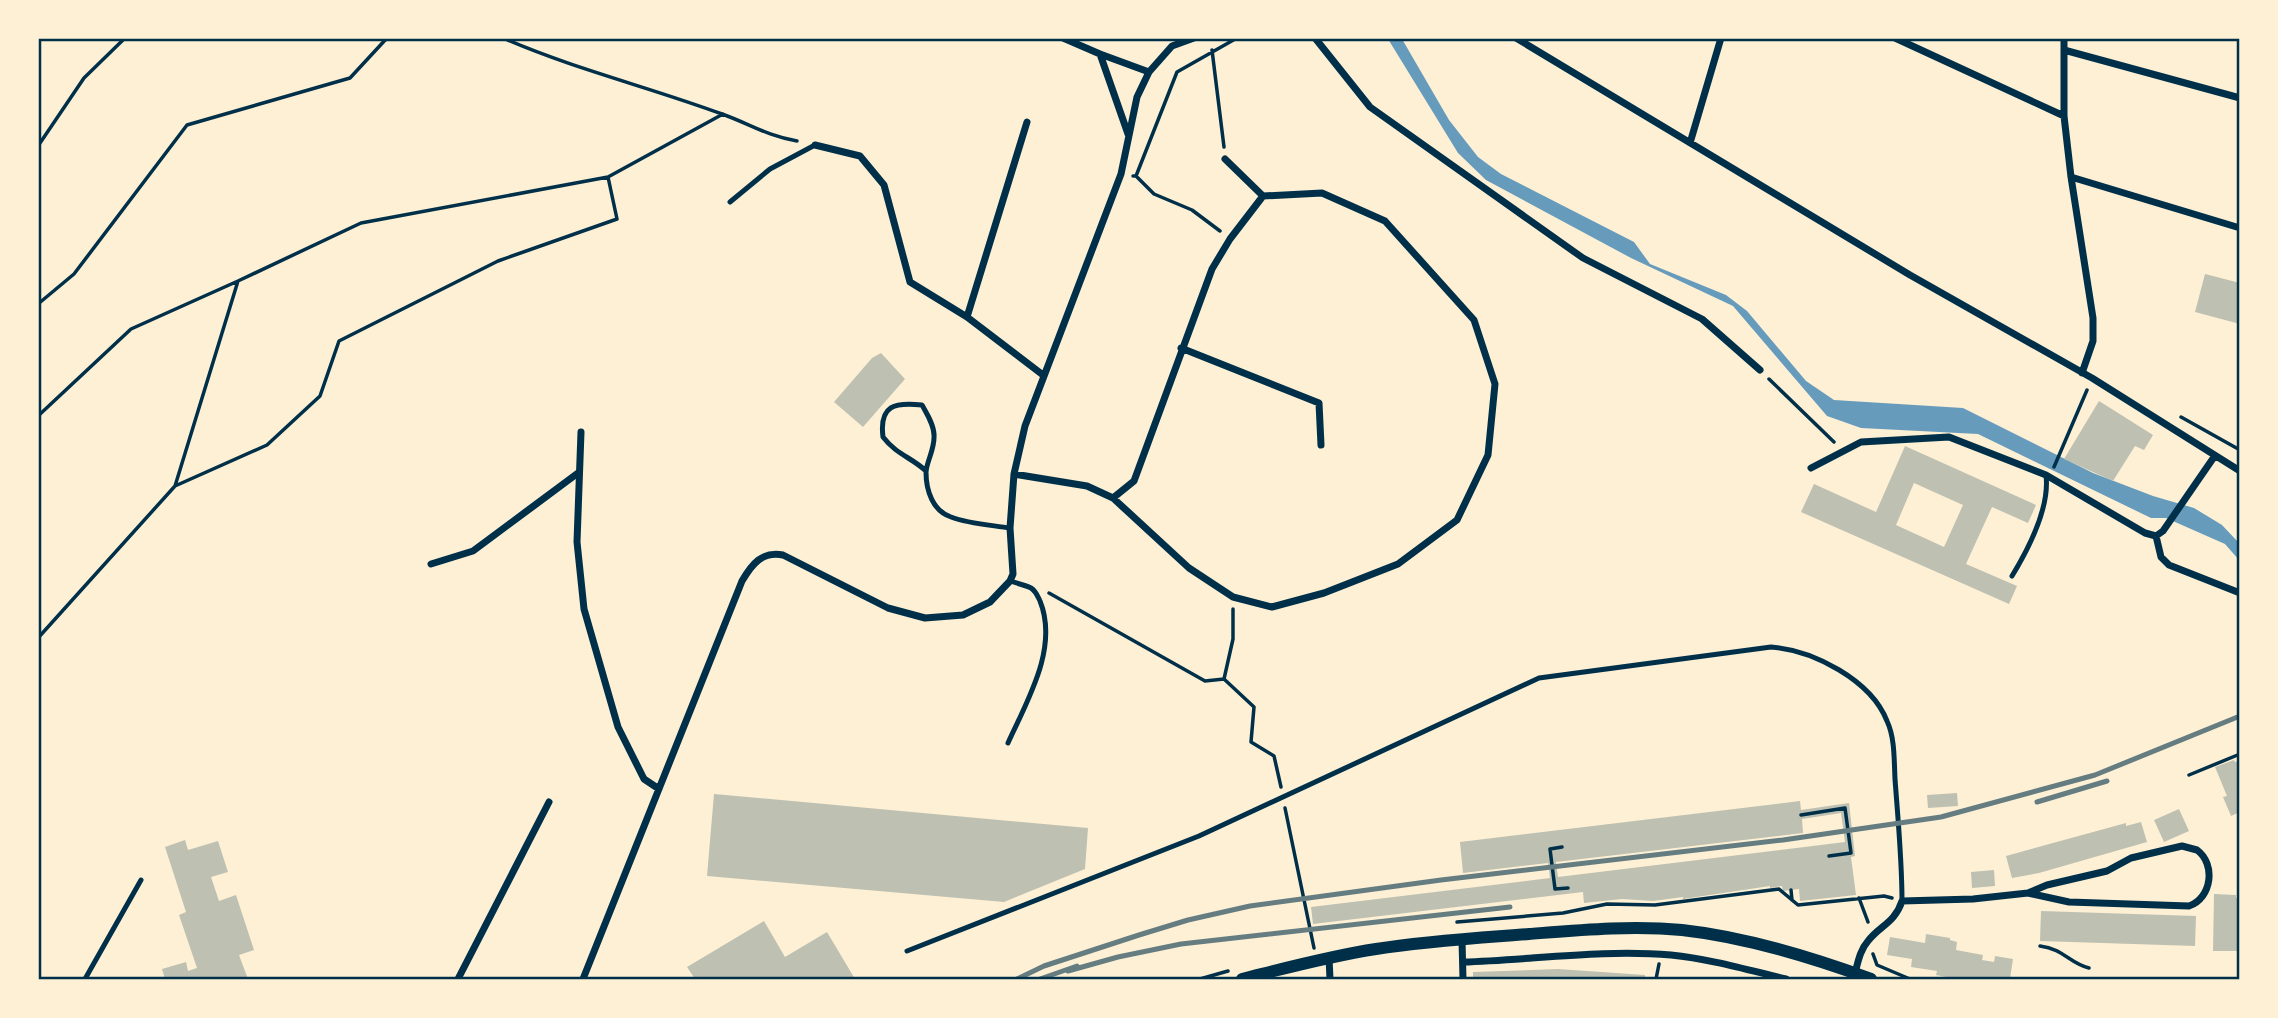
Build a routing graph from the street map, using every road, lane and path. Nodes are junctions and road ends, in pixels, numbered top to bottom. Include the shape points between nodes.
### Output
1 (125, 38) edge
2 (387, 38) edge
3 (503, 38) edge
4 (1063, 38) edge
5 (1194, 38) edge
6 (1237, 38) edge
7 (1315, 38) edge
8 (1516, 38) edge
9 (1721, 38) edge
10 (1895, 38) edge
11 (2064, 38) edge
12 (1212, 50) junction
13 (2064, 50) junction
14 (1100, 54) junction
15 (1149, 72) junction
16 (2239, 99) edge
17 (723, 114) junction
18 (2064, 116) junction
19 (1027, 122) dead end
20 (1128, 134) junction
21 (1690, 143) junction
22 (815, 145) junction
23 (38, 146) edge
24 (1225, 159) joint
25 (1121, 174) junction
26 (1136, 176) junction
27 (608, 177) junction
28 (2071, 177) junction
29 (1263, 196) junction
30 (730, 202) dead end
31 (2239, 228) edge
32 (1230, 239) junction
33 (238, 281) junction
34 (38, 304) edge
35 (967, 317) junction
36 (1181, 348) junction
37 (1760, 370) joint
38 (2082, 373) junction
39 (1043, 375) junction
40 (2092, 379) junction
41 (38, 416) edge
42 (581, 432) dead end
43 (1321, 445) dead end
44 (1843, 451) junction
45 (2214, 457) junction
46 (1811, 468) dead end
47 (926, 471) junction
48 (2239, 471) edge
49 (578, 473) junction
50 (1014, 474) junction
51 (2049, 474) junction
52 (174, 486) junction
53 (1113, 498) junction
54 (1010, 528) junction
55 (2156, 536) junction
56 (431, 564) dead end
57 (2012, 576) dead end
58 (1010, 582) junction
59 (1043, 590) dead end
60 (2239, 593) edge
61 (1233, 597) junction
62 (39, 636) edge
63 (1224, 679) junction
64 (1008, 744) dead end
65 (2239, 754) edge
66 (2189, 775) dead end
67 (659, 789) junction
68 (1282, 793) dead end
69 (549, 802) dead end
70 (1285, 806) dead end
71 (1801, 815) dead end
72 (1562, 847) dead end
73 (1829, 856) dead end
74 (141, 880) dead end
75 (1568, 887) dead end
76 (1791, 890) dead end
77 (2028, 893) junction
78 (1859, 898) dead end
79 (1792, 900) dead end
80 (1902, 901) junction
81 (1462, 940) junction
82 (1314, 945) dead end
83 (2040, 946) dead end
84 (908, 951) dead end
85 (1329, 958) junction
86 (1463, 962) junction
87 (1877, 965) dead end
88 (2089, 968) dead end
89 (1856, 974) junction
90 (85, 979) edge
91 (458, 979) edge
92 (583, 979) edge
93 (1242, 979) edge
94 (1331, 979) edge
95 (1463, 979) edge
96 (1786, 979) edge
97 (1871, 979) edge
98 (1910, 979) edge

1 - 23 path via 84,78
2 - 34 path via 350,78 187,125 74,274
3 - 17 path via 577,68
4 - 14 street
5 - 15 street via 1172,46
6 - 12 path
7 - 37 street via 1370,107 1583,258 1702,319
8 - 21 street
9 - 21 street
10 - 18 street
11 - 13 street
12 - 24 path
12 - 26 path via 1177,72
13 - 16 street
13 - 18 street
14 - 15 street
14 - 20 street
15 - 20 street
17 - 22 path via 773,137
17 - 27 path
18 - 28 street
19 - 35 street
20 - 25 street
21 - 38 street
22 - 30 lane via 770,169
22 - 35 street via 860,156 884,186 910,282
24 - 29 street
25 - 26 path
25 - 39 street
26 - 32 path via 1154,194 1192,210
27 - 33 path via 361,223
27 - 52 path via 617,219 498,261 339,341 320,396 267,445
28 - 31 street
28 - 38 street via 2093,318 2093,341
29 - 32 street
29 - 61 street via 1322,192 1385,221 1475,320 1495,384 1488,454 1457,520 1398,564 1324,593 1272,607
32 - 36 street via 1212,269
33 - 41 path via 131,329
33 - 52 path
35 - 39 street
36 - 43 street via 1319,403
36 - 53 street via 1134,481
37 - 44 path
38 - 40 street
39 - 50 street
40 - 45 street
40 - 51 path
42 - 49 street
44 - 46 street
44 - 51 street via 1861,442 1949,437
45 - 48 street
45 - 55 street
47 - 47 lane via 934,433 928,415 922,405 897,404 884,418 883,437 896,452
47 - 54 lane via 930,499 940,511
49 - 56 street via 472,551
49 - 67 street via 577,542 584,609 618,727 645,779
50 - 53 street via 1087,486
50 - 54 street
51 - 55 street via 2125,523
51 - 57 lane via 2047,500
52 - 62 path
53 - 61 street via 1189,568
54 - 58 street
55 - 60 street via 2161,557 2169,565
58 - 64 lane via 1032,588 1038,596 1046,636 1032,691
58 - 67 street via 990,602 963,615 925,618 888,608 783,555 764,555 742,581
59 - 63 path via 1205,681
61 - 63 path via 1233,639
63 - 68 path via 1254,706 1251,742 1274,756
65 - 66 path
67 - 92 street
69 - 91 street
70 - 82 path
71 - 73 path via 1845,808 1851,853
72 - 75 path via 1550,849 1555,889
74 - 90 lane
76 - 79 path
77 - 77 street via 2106,871 2124,860 2182,846 2201,852 2207,863 2207,889 2196,903 2068,902
77 - 80 street
78 - 80 path via 1884,896
80 - 84 lane via 1892,735 1884,713 1863,688 1821,661 1801,651 1771,647 1539,678 1199,836
80 - 89 street via 1866,943
81 - 85 street
81 - 86 street
81 - 89 street via 1587,929 1680,930 1752,942
83 - 88 path
85 - 93 street
85 - 94 street
86 - 95 street
86 - 96 street via 1669,955
87 - 98 path
89 - 97 street

